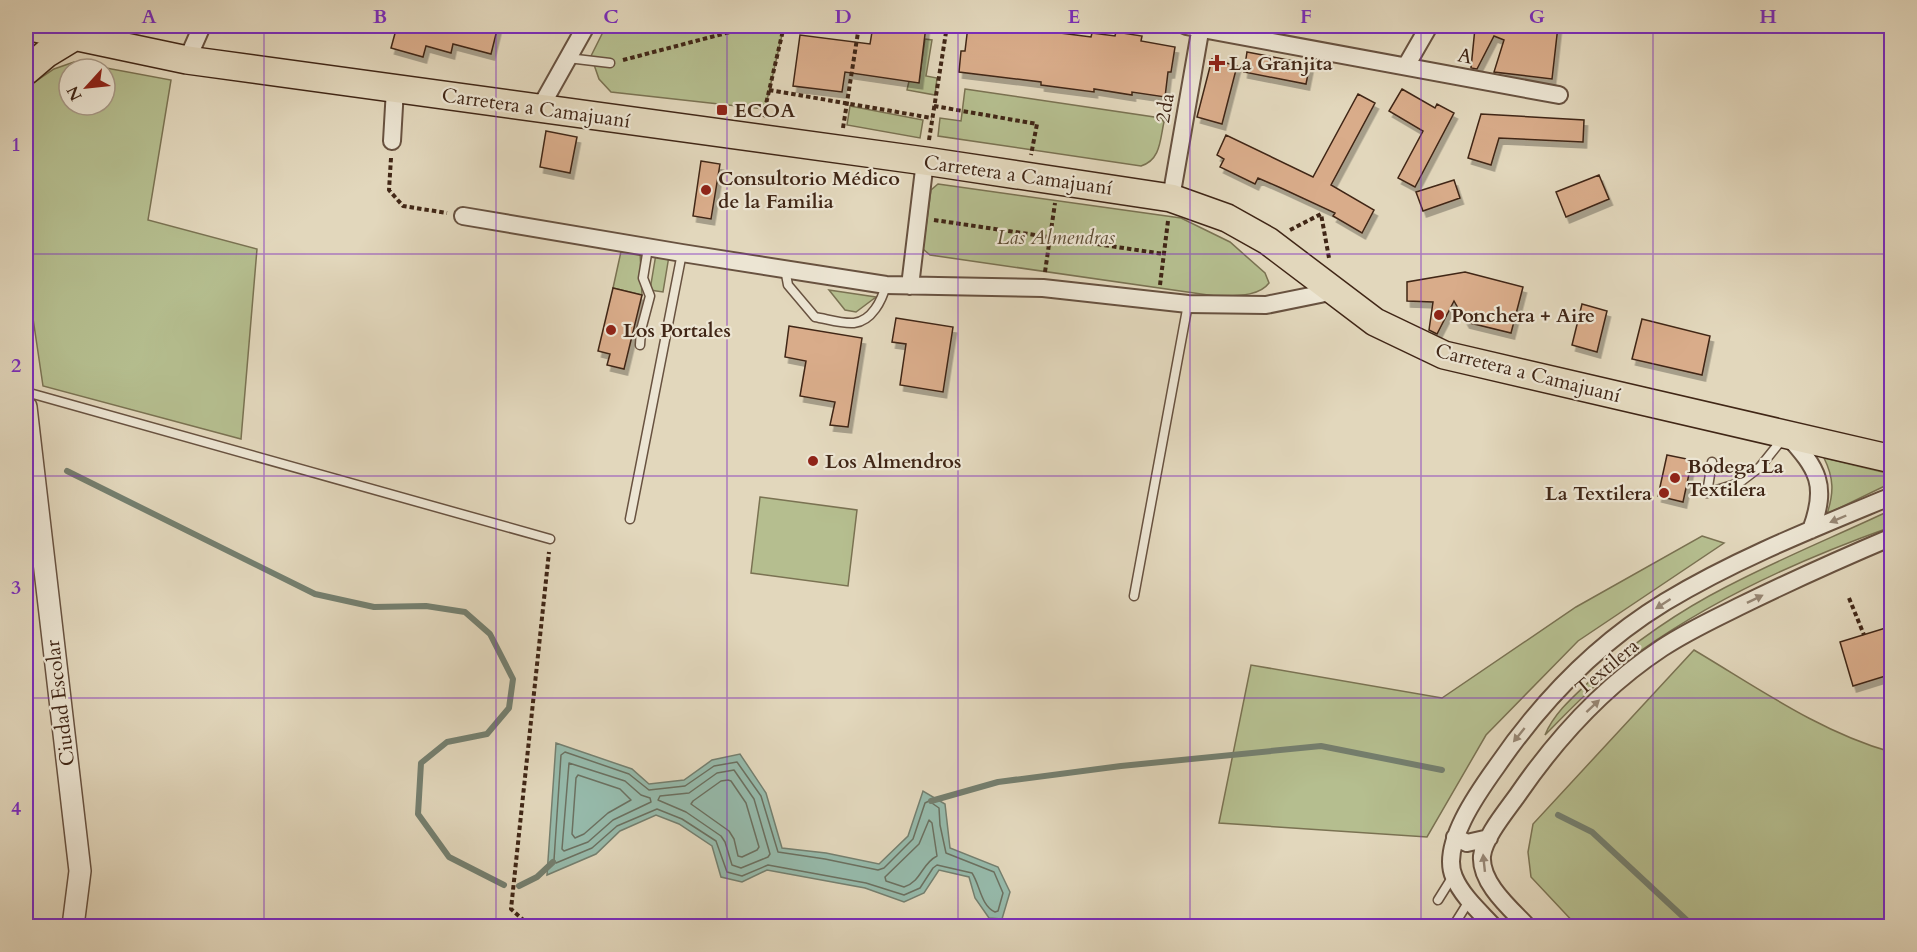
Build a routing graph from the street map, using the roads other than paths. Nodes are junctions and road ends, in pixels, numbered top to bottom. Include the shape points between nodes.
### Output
1 (26, 26) edge
2 (202, 26) edge
3 (586, 26) edge
4 (1196, 26) edge
5 (1429, 26) edge
6 (74, 37) junction
7 (568, 58) junction
8 (187, 60) junction
9 (610, 63) road end
10 (1406, 66) junction
11 (26, 71) edge
12 (395, 89) junction
13 (1559, 95) dead end
14 (540, 108) junction
15 (392, 141) road end
16 (925, 161) junction
17 (1171, 198) junction
18 (463, 216) road end
19 (648, 248) junction
20 (681, 253) junction
21 (785, 269) junction
22 (886, 285) junction
23 (910, 286) junction
24 (1335, 291) junction
25 (1188, 304) junction
26 (640, 345) dead end
27 (26, 392) edge
28 (26, 407) edge
29 (1786, 434) junction
30 (1892, 459) edge
31 (1712, 462) dead end
32 (1892, 496) edge
33 (630, 519) dead end
34 (1811, 530) junction
35 (1892, 537) edge
36 (550, 539) road end
37 (1134, 596) dead end
38 (1455, 837) junction
39 (1489, 838) junction
40 (1453, 876) junction
41 (1493, 889) junction
42 (1438, 900) dead end
43 (1469, 901) junction
44 (1454, 925) edge
45 (73, 927) edge
46 (1493, 927) edge
47 (1527, 927) edge

1 - 6 main road, Carretera a Camajuaní
2 - 8 street
3 - 7 street
4 - 10 street, A
4 - 17 street, 2da
5 - 10 street
6 - 8 main road, Carretera a Camajuaní
6 - 11 main road
7 - 9 lane
7 - 14 street
8 - 12 main road, Carretera a Camajuaní
10 - 13 street, A
12 - 14 main road, Carretera a Camajuaní
12 - 15 street
14 - 16 main road, Carretera a Camajuaní
16 - 17 main road, Carretera a Camajuaní
16 - 23 street
17 - 24 main road, Carretera a Camajuaní via 1227,218 1268,241
18 - 19 street
19 - 20 street
19 - 26 lane via 643,278 650,296
20 - 21 street
20 - 33 lane
21 - 22 street
21 - 22 lane via 788,285 815,317 855,323 873,312
22 - 23 street
23 - 25 street via 1043,288
24 - 25 street via 1266,304
24 - 29 main road, Carretera a Camajuaní via 1375,322 1444,355
25 - 37 lane
27 - 36 lane
28 - 45 street, Ciudad Escolar via 80,871
29 - 30 main road, Carretera a Camajuaní
29 - 31 lane via 1760,467 1739,483 1707,493
29 - 34 street via 1817,477 1820,494
32 -> 34 street, Textilera
34 -> 38 street, Textilera via 1708,578 1663,603 1613,640 1558,688 1516,738 1480,790
39 -> 35 street, Textilera via 1536,768 1572,725 1661,649 1795,579
38 - 39 street via 1467,843
38 - 40 street, Textilera via 1450,859
41 -> 39 street, Textilera via 1482,856
40 - 42 lane
40 - 43 street
41 - 43 street via 1480,890
41 - 47 street, Textilera
43 - 44 lane
43 - 46 street

